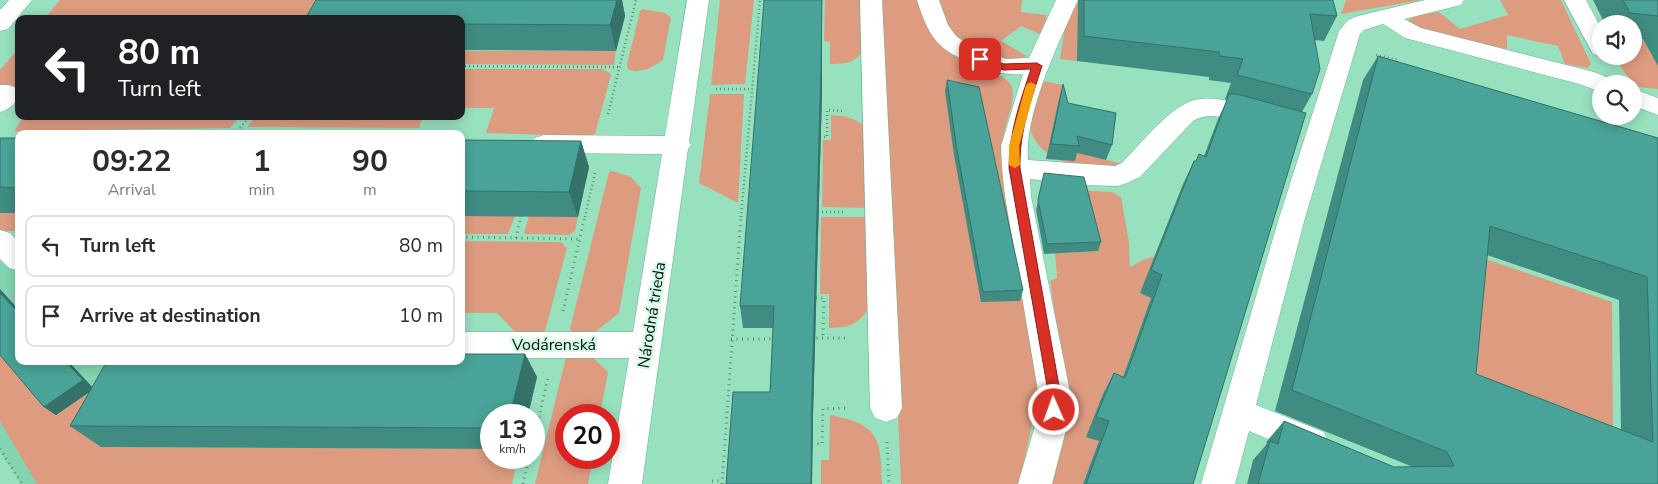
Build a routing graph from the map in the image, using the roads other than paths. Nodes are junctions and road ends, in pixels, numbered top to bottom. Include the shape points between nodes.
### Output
1 (22, 0) edge
2 (698, 0) edge
3 (871, 0) edge
4 (928, 0) edge
5 (1067, 0) edge
6 (1453, 0) edge
7 (1574, 0) edge
8 (1387, 16) junction
9 (0, 24) edge
10 (1592, 33) edge
11 (1037, 66) junction
12 (1592, 80) edge
13 (0, 93) edge
14 (1642, 100) edge
15 (0, 104) edge
16 (1658, 107) edge
17 (1298, 129) junction
18 (520, 144) edge
19 (678, 145) junction
20 (1015, 168) junction
21 (0, 241) edge
22 (15, 256) edge
23 (465, 345) edge
24 (647, 345) junction
25 (886, 408) road end
26 (1238, 412) junction
27 (1338, 454) edge
28 (626, 484) edge
29 (1035, 484) edge
30 (1218, 484) edge

1 - 9 street
2 - 19 street, Národná trieda
3 - 25 street
4 - 11 street via 937,26 948,41 962,51 1004,67
5 - 11 street
6 - 8 street
7 - 10 street
8 - 12 street via 1413,34
8 - 17 street via 1356,25 1350,31
11 - 20 street via 1014,146
13 - 15 street via 9,93
14 - 16 street
17 - 20 street via 1226,109 1199,107 1184,114 1131,170 1118,176
17 - 26 street
18 - 19 street
19 - 24 street, Národná trieda
20 - 29 street via 1055,397 1052,422
21 - 22 street
23 - 24 street, Vodárenská
24 - 28 street, Národná trieda
26 - 27 street
26 - 30 street

